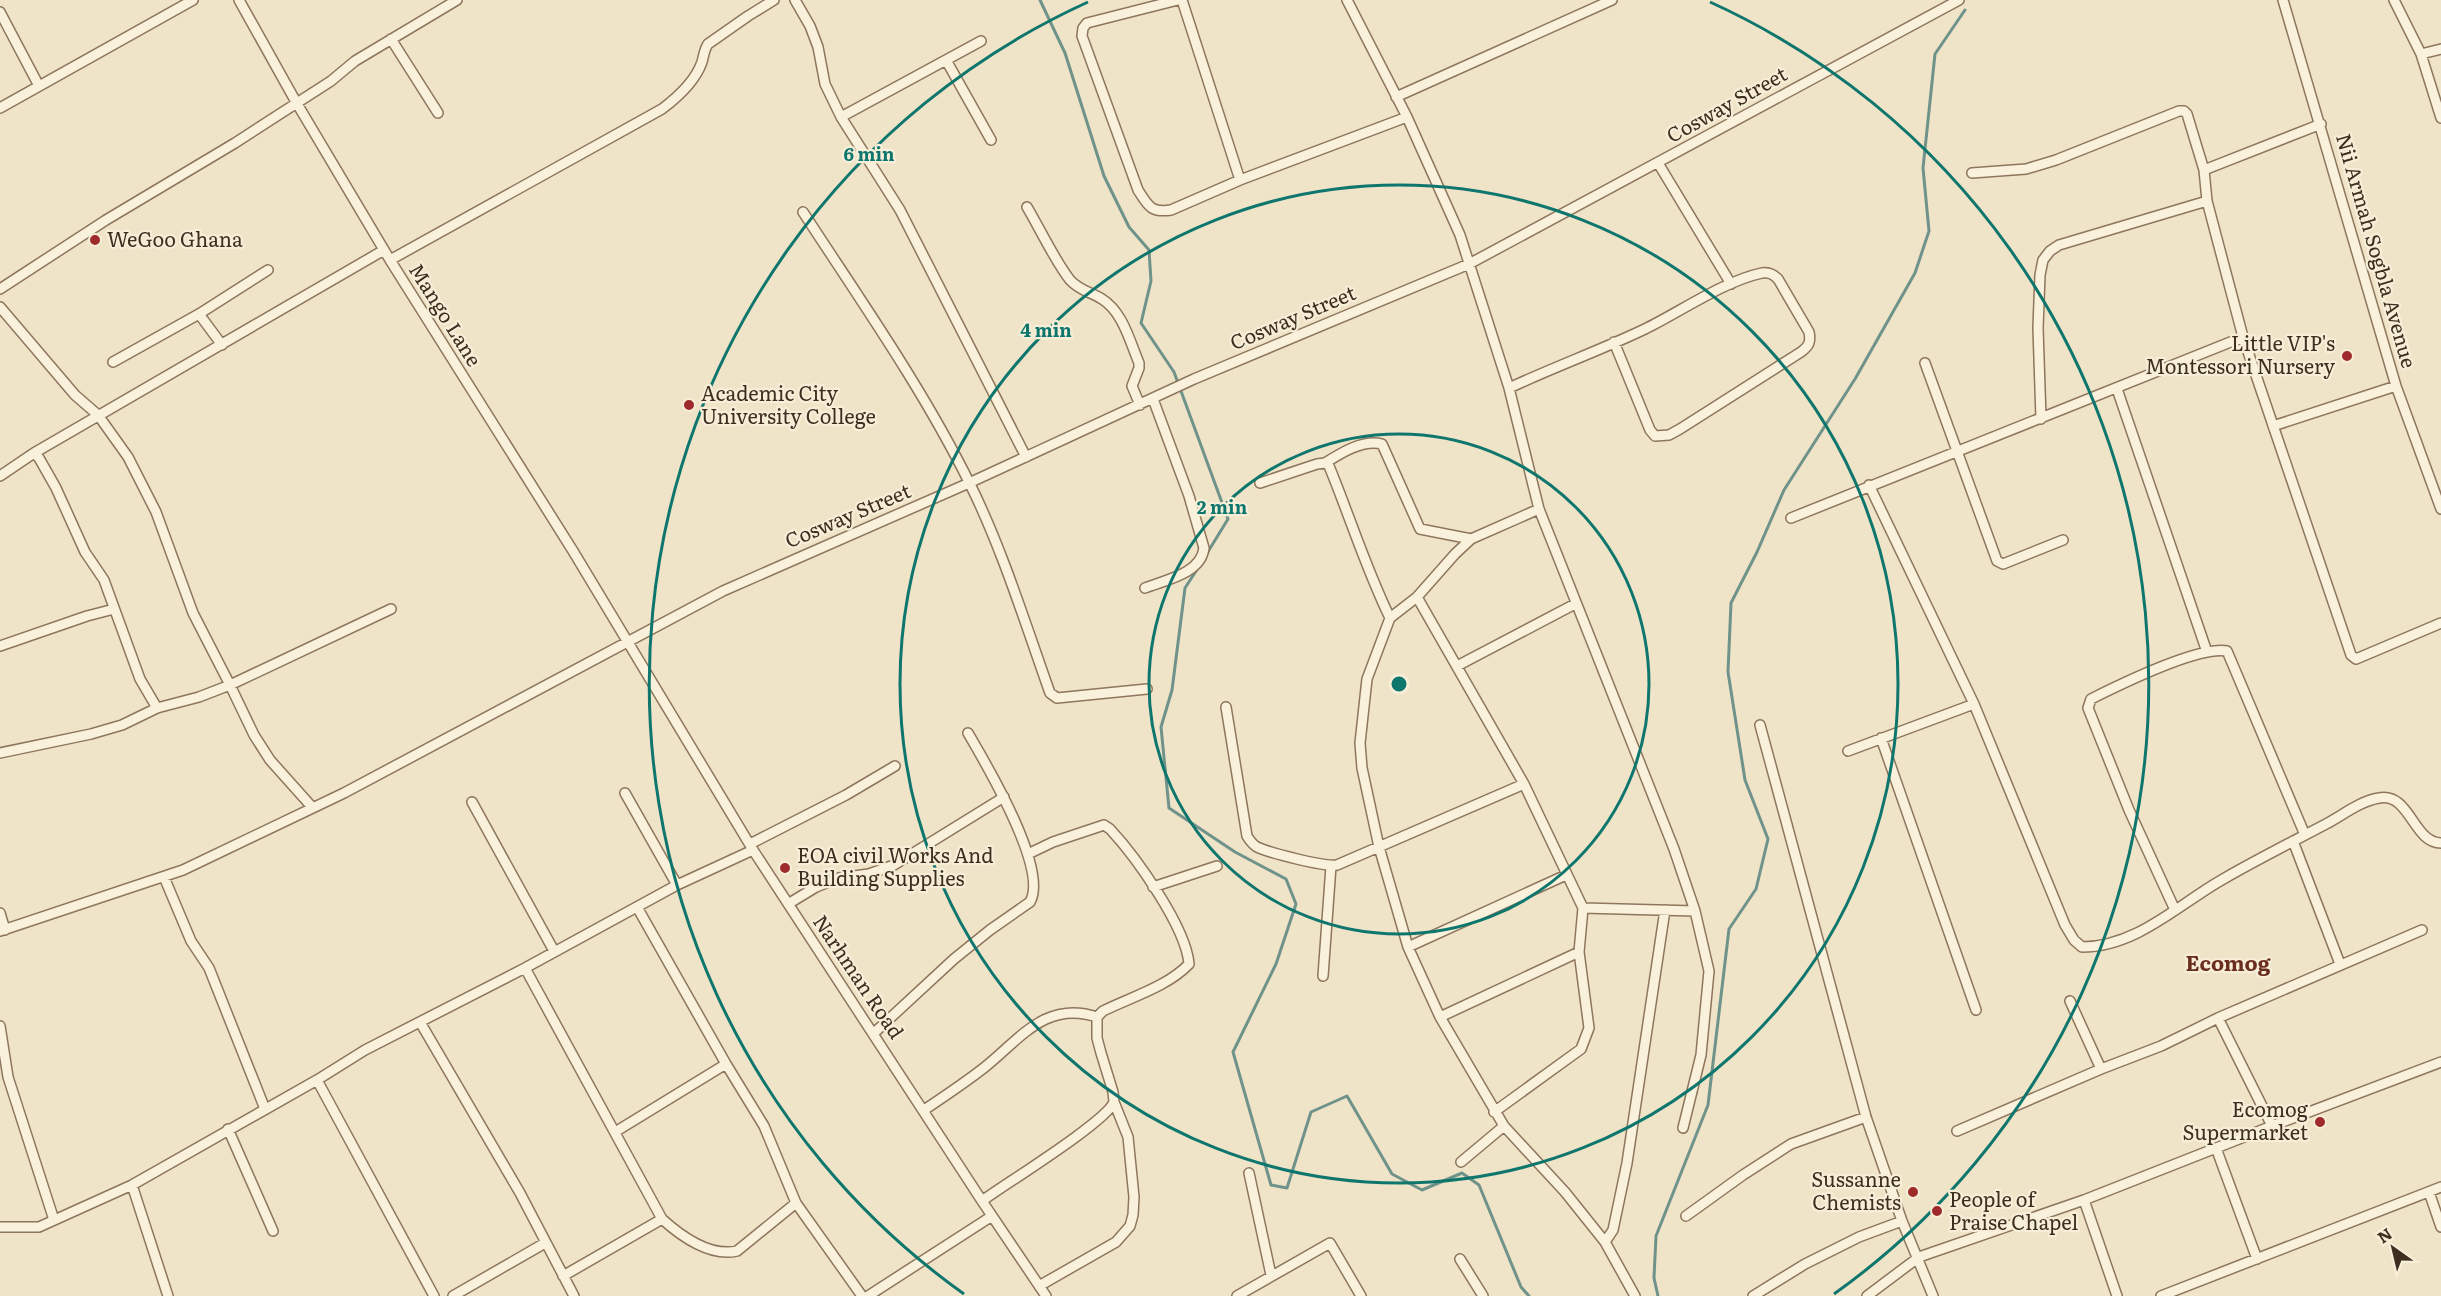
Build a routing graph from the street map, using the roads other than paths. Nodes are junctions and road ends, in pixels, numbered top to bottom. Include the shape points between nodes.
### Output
1 (193, 0) edge
2 (239, 0) edge
3 (457, 0) edge
4 (774, 0) edge
5 (795, 0) edge
6 (1180, 0) edge
7 (1347, 0) edge
8 (1612, 0) edge
9 (1959, 0) edge
10 (2283, 0) edge
11 (2394, 0) edge
12 (1939, 4) edge
13 (0, 12) edge
14 (392, 39) junction
15 (981, 42) dead end
16 (2441, 49) edge
17 (2421, 54) junction
18 (946, 60) junction
19 (39, 86) junction
20 (1396, 97) junction
21 (296, 102) junction
22 (0, 108) edge
23 (438, 113) dead end
24 (840, 117) junction
25 (1407, 117) junction
26 (2441, 118) edge
27 (2321, 124) junction
28 (991, 140) dead end
29 (1658, 164) junction
30 (2204, 170) junction
31 (1972, 173) dead end
32 (1240, 180) junction
33 (2207, 201) junction
34 (1027, 207) dead end
35 (803, 212) dead end
36 (384, 250) junction
37 (390, 260) junction
38 (1469, 264) junction
39 (267, 270) dead end
40 (1731, 284) junction
41 (0, 289) edge
42 (0, 307) edge
43 (199, 314) junction
44 (2243, 337) junction
45 (1614, 342) junction
46 (222, 345) junction
47 (113, 362) dead end
48 (1925, 363) dead end
49 (2396, 386) junction
50 (1509, 388) junction
51 (2117, 388) junction
52 (1155, 398) junction
53 (1140, 405) junction
54 (98, 415) junction
55 (2041, 419) junction
56 (2273, 426) junction
57 (1956, 452) junction
58 (34, 453) junction
59 (1026, 457) junction
60 (1325, 463) junction
61 (0, 476) edge
62 (969, 483) junction
63 (1260, 483) dead end
64 (1869, 485) junction
65 (1539, 509) junction
66 (2441, 509) edge
67 (1791, 518) dead end
68 (1471, 538) junction
69 (2063, 540) dead end
70 (1145, 588) dead end
71 (1417, 597) junction
72 (1575, 604) junction
73 (114, 609) junction
74 (391, 609) dead end
75 (1390, 618) junction
76 (2441, 623) edge
77 (627, 644) junction
78 (0, 646) edge
79 (2207, 652) junction
80 (1457, 666) junction
81 (230, 685) junction
82 (1147, 689) dead end
83 (1974, 704) junction
84 (1226, 707) dead end
85 (157, 708) junction
86 (1760, 725) dead end
87 (968, 733) dead end
88 (1881, 738) junction
89 (1848, 751) dead end
90 (0, 753) edge
91 (895, 766) dead end
92 (1524, 784) junction
93 (625, 793) dead end
94 (1004, 797) junction
95 (472, 802) dead end
96 (312, 807) junction
97 (2305, 835) junction
98 (2293, 841) junction
99 (2441, 843) edge
100 (751, 847) junction
101 (1379, 847) junction
102 (1028, 854) junction
103 (1217, 866) dead end
104 (1330, 866) junction
105 (1566, 875) junction
106 (164, 877) junction
107 (678, 885) junction
108 (1154, 887) junction
109 (789, 904) junction
110 (637, 908) junction
111 (1583, 908) junction
112 (1665, 910) junction
113 (2175, 910) junction
114 (1695, 911) junction
115 (0, 914) edge
116 (3, 930) edge
117 (2422, 930) dead end
118 (1408, 947) junction
119 (554, 951) junction
120 (1579, 952) junction
121 (2340, 964) junction
122 (525, 968) junction
123 (1323, 976) dead end
124 (2070, 1001) dead end
125 (1976, 1010) dead end
126 (1097, 1017) junction
127 (1440, 1017) junction
128 (2218, 1018) junction
129 (420, 1022) junction
130 (0, 1026) edge
131 (874, 1033) junction
132 (2441, 1062) edge
133 (726, 1064) junction
134 (2101, 1069) junction
135 (317, 1080) junction
136 (1114, 1102) junction
137 (265, 1109) junction
138 (924, 1110) junction
139 (1494, 1112) junction
140 (1866, 1117) junction
141 (1504, 1126) junction
142 (2272, 1126) junction
143 (1683, 1128) dead end
144 (228, 1129) junction
145 (1957, 1131) dead end
146 (615, 1132) junction
147 (2217, 1148) junction
148 (1461, 1162) dead end
149 (1249, 1173) dead end
150 (132, 1185) junction
151 (2441, 1187) edge
152 (2429, 1192) junction
153 (2084, 1200) junction
154 (982, 1201) junction
155 (796, 1203) junction
156 (992, 1216) junction
157 (1686, 1216) dead end
158 (662, 1219) junction
159 (54, 1220) junction
160 (1902, 1221) junction
161 (0, 1227) edge
162 (2441, 1227) edge
163 (273, 1231) dead end
164 (1605, 1242) junction
165 (545, 1243) junction
166 (1919, 1257) junction
167 (1460, 1259) dead end
168 (2258, 1259) junction
169 (563, 1275) junction
170 (1271, 1275) junction
171 (1039, 1286) junction
172 (168, 1296) edge
173 (434, 1296) edge
174 (453, 1296) edge
175 (574, 1296) edge
176 (862, 1296) edge
177 (868, 1296) edge
178 (1046, 1296) edge
179 (1237, 1296) edge
180 (1361, 1296) edge
181 (1483, 1296) edge
182 (1635, 1296) edge
183 (1753, 1296) edge
184 (1867, 1296) edge
185 (1933, 1296) edge
186 (2117, 1296) edge
187 (2161, 1296) edge

1 - 19 street
2 - 21 street, Mango Lane
3 - 14 street
4 - 37 street via 708,44 686,88 662,109
5 - 24 street via 810,26 825,84
6 - 32 street
6 - 32 street via 1087,23 1082,36 1138,190 1149,207 1158,212 1171,210
7 - 20 street
8 - 20 street
9 - 12 street, Cosway Street
10 - 27 street, Nii Armah Sogbla Avenue
11 - 17 street
12 - 29 street, Cosway Street
13 - 19 street
14 - 21 street
14 - 23 street
15 - 18 street
16 - 17 street
17 - 26 street
18 - 24 street
18 - 28 street
19 - 22 street
20 - 25 street
21 - 36 street, Mango Lane
21 - 41 street
24 - 59 street via 900,210
25 - 32 street
25 - 38 street
27 - 30 street
27 - 49 street, Nii Armah Sogbla Avenue
29 - 38 street, Cosway Street
29 - 40 street
30 - 31 street via 2187,114 2179,111 2026,169
30 - 33 street
33 - 44 street
33 - 55 street via 2059,245 2043,260 2038,328
34 - 53 street via 1070,280 1113,308 1126,330 1139,368 1132,386
35 - 62 street via 929,408
36 - 37 street, Mango Lane
36 - 46 street
37 - 77 street, Mango Lane
38 - 50 street
38 - 52 street, Cosway Street
39 - 43 street
40 - 45 street
40 - 45 street via 1772,274 1809,332 1808,346 1669,435 1655,436 1650,430
42 - 54 street via 75,395
43 - 46 street
43 - 47 street
44 - 51 street
44 - 56 street
45 - 50 street
46 - 54 street
48 - 57 street
49 - 56 street
49 - 66 street, Nii Armah Sogbla Avenue
50 - 65 street
51 - 55 street
51 - 79 street
52 - 53 street, Cosway Street
52 - 70 street via 1204,548 1194,569
53 - 59 street, Cosway Street
54 - 58 street
54 - 81 street via 139,475 193,613
55 - 57 street
56 - 76 street via 2352,658
57 - 64 street
57 - 69 street via 1999,564
58 - 61 street
58 - 73 street via 56,488 85,552 104,580
59 - 62 street, Cosway Street
60 - 63 street
60 - 68 street via 1365,444 1382,444 1420,529
60 - 75 street
62 - 77 street, Cosway Street via 723,591
62 - 82 street via 987,520 1050,693 1057,698
64 - 67 street
64 - 83 street
65 - 68 street
65 - 72 street
68 - 71 street
71 - 75 street
71 - 80 street
72 - 80 street
72 - 114 street via 1674,849
73 - 78 street
73 - 85 street via 140,679
74 - 81 street
75 - 101 street via 1368,676 1360,743
77 - 96 street, Cosway Street
77 - 100 street, Narhman Road
79 - 97 street via 2222,650 2230,655
79 - 113 street via 2133,679 2088,702 2129,810
80 - 92 street
81 - 85 street
81 - 96 street via 270,760
83 - 88 street
83 - 113 street via 2074,940 2082,947 2104,944 2156,923
84 - 104 street via 1250,841 1259,848
85 - 90 street via 91,734
86 - 140 street
87 - 94 street
88 - 89 street
88 - 125 street
91 - 100 street
92 - 101 street
92 - 105 street
93 - 107 street
94 - 102 street
94 - 109 street via 894,865 832,881
95 - 119 street
96 - 106 street, Cosway Street
97 - 98 street
97 - 99 street via 2368,801 2390,797 2430,843
98 - 113 street via 2222,879
98 - 121 street
100 - 107 street
100 - 109 street, Narhman Road
101 - 104 street
101 - 118 street
102 - 108 street via 1104,825
102 - 131 street via 1034,883 1030,902 954,959
103 - 108 street
104 - 123 street
105 - 111 street
105 - 118 street
106 - 116 street, Cosway Street
106 - 137 street via 191,941 209,968
107 - 110 street
108 - 126 street via 1176,924 1189,964
109 - 131 street, Narhman Road
110 - 119 street
110 - 133 street
111 - 112 street
111 - 120 street
112 - 114 street
112 - 164 street via 1627,1163 1613,1230
114 - 143 street via 1709,971 1701,1055
115 - 116 street
117 - 121 street
118 - 127 street
119 - 122 street
120 - 127 street
120 - 139 street via 1587,1039 1581,1049
121 - 128 street
122 - 129 street
122 - 146 street
124 - 134 street
126 - 136 street via 1097,1038
126 - 138 street via 1077,1012 1034,1024 984,1068
127 - 139 street
128 - 134 street
128 - 142 street
129 - 135 street
129 - 165 street
130 - 159 street via 8,1077
131 - 138 street, Narhman Road
132 - 142 street
133 - 146 street
133 - 155 street via 764,1126
134 - 145 street
135 - 137 street
135 - 173 street
136 - 154 street via 1108,1112 1079,1134
136 - 171 street via 1128,1137 1134,1197 1130,1226 1116,1242
137 - 144 street
138 - 154 street, Narhman Road
139 - 141 street
140 - 157 street via 1791,1144
140 - 160 street
141 - 148 street
141 - 164 street
142 - 147 street
144 - 150 street
144 - 163 street
146 - 158 street
147 - 153 street
147 - 168 street
149 - 170 street
150 - 159 street
150 - 172 street
151 - 152 street
152 - 162 street
152 - 168 street
153 - 166 street
153 - 186 street
154 - 156 street, Narhman Road
155 - 158 street via 737,1251 726,1253 714,1252
155 - 176 street
156 - 171 street, Narhman Road
156 - 177 street
158 - 169 street
159 - 161 street via 39,1227
160 - 166 street
160 - 183 street via 1805,1264
164 - 182 street
165 - 169 street
165 - 174 street
166 - 184 street
166 - 185 street
167 - 181 street
168 - 187 street
169 - 175 street
170 - 179 street
170 - 180 street via 1330,1243
171 - 178 street, Narhman Road

